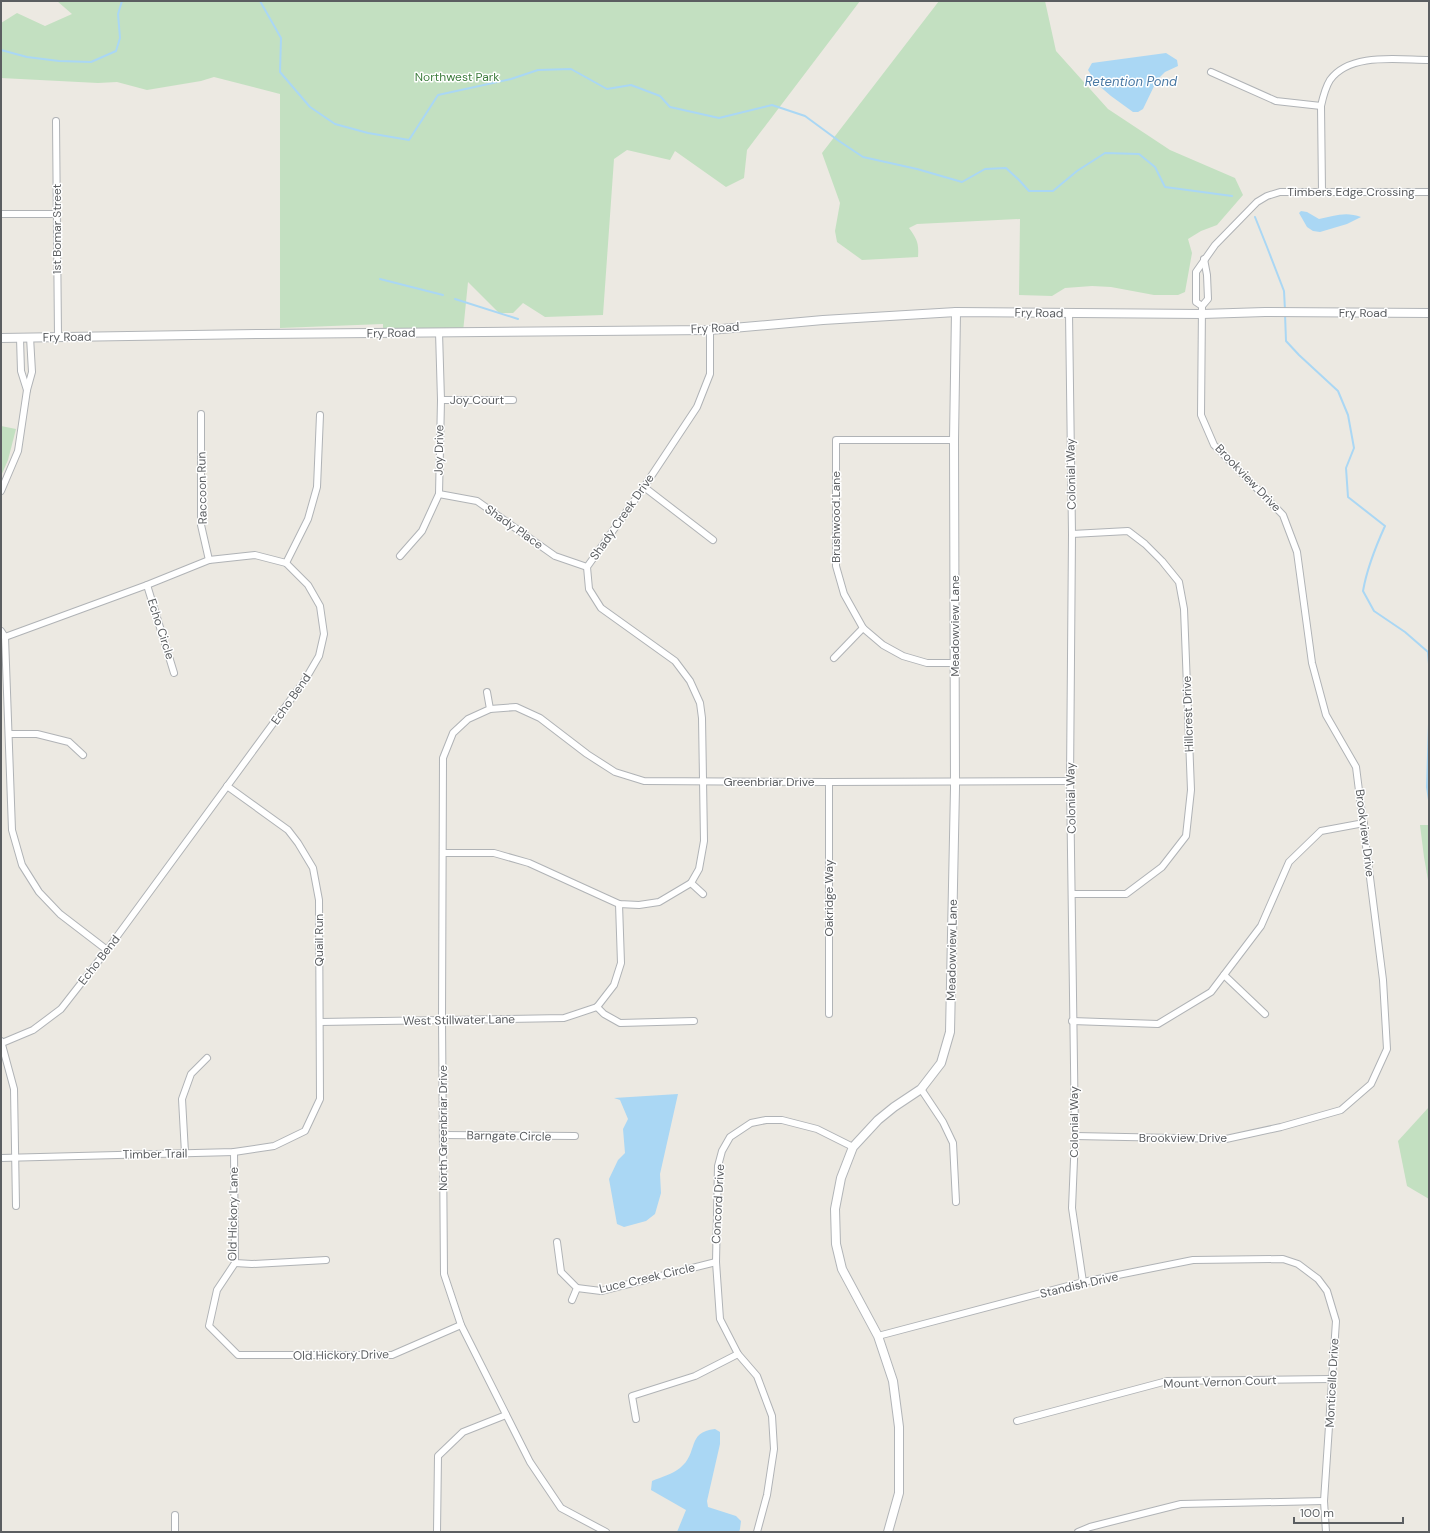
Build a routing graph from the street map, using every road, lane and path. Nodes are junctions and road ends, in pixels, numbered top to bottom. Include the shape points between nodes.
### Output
1 (1429, 60) edge
2 (1211, 72) dead end
3 (1321, 106) junction
4 (56, 121) dead end
5 (1322, 192) junction
6 (1429, 192) edge
7 (1, 214) edge
8 (57, 214) junction
9 (1204, 259) junction
10 (1202, 310) junction
11 (956, 312) junction
12 (1069, 313) junction
13 (1429, 313) edge
14 (710, 330) junction
15 (439, 332) junction
16 (30, 337) junction
17 (58, 337) junction
18 (1, 338) edge
19 (20, 338) junction
20 (27, 390) junction
21 (440, 400) junction
22 (513, 400) dead end
23 (201, 414) dead end
24 (320, 415) dead end
25 (954, 440) junction
26 (644, 487) junction
27 (1, 491) edge
28 (439, 494) junction
29 (1072, 534) junction
30 (713, 540) dead end
31 (400, 556) dead end
32 (209, 560) junction
33 (286, 563) junction
34 (588, 567) junction
35 (147, 585) junction
36 (863, 628) junction
37 (3, 634) edge
38 (834, 658) dead end
39 (955, 663) junction
40 (174, 673) dead end
41 (487, 692) dead end
42 (490, 709) junction
43 (9, 734) junction
44 (83, 755) dead end
45 (1070, 781) junction
46 (704, 782) junction
47 (829, 782) junction
48 (955, 782) junction
49 (227, 786) junction
50 (1364, 823) junction
51 (443, 853) junction
52 (692, 883) junction
53 (703, 894) dead end
54 (1072, 894) junction
55 (619, 904) junction
56 (107, 950) junction
57 (1224, 974) junction
58 (597, 1007) junction
59 (829, 1014) dead end
60 (1265, 1014) dead end
61 (442, 1020) junction
62 (694, 1021) dead end
63 (1072, 1021) junction
64 (320, 1022) junction
65 (2, 1042) edge
66 (207, 1058) dead end
67 (921, 1089) junction
68 (306, 1131) joint
69 (443, 1135) junction
70 (575, 1136) dead end
71 (1075, 1136) junction
72 (853, 1147) junction
73 (234, 1152) junction
74 (184, 1153) junction
75 (15, 1157) junction
76 (1, 1158) edge
77 (956, 1202) dead end
78 (16, 1206) dead end
79 (557, 1242) dead end
80 (1283, 1259) joint
81 (326, 1260) dead end
82 (716, 1262) junction
83 (235, 1263) junction
84 (1083, 1282) junction
85 (577, 1288) junction
86 (572, 1300) dead end
87 (461, 1325) junction
88 (878, 1336) junction
89 (738, 1354) junction
90 (238, 1355) joint
91 (1331, 1379) junction
92 (506, 1415) junction
93 (636, 1419) dead end
94 (1017, 1421) dead end
95 (1324, 1501) junction
96 (175, 1515) dead end
97 (175, 1532) edge
98 (437, 1532) edge
99 (606, 1532) edge
100 (757, 1532) edge
101 (888, 1532) edge
102 (1078, 1532) edge
103 (1326, 1532) edge

1 - 3 street via 1364,60 1352,64 1340,70 1330,80
2 - 3 street via 1268,99
3 - 5 street
4 - 8 street, 1st Bomar Street
5 - 6 street, Timbers Edge Crossing
5 - 9 street, Timbers Edge Crossing via 1280,192 1267,196 1257,202
7 - 8 street
8 - 17 street, 1st Bomar Street
9 - 10 street via 1208,299
9 - 10 street, Timbers Edge Crossing via 1196,272 1196,302
10 - 12 street, Fry Road
10 - 13 street, Fry Road
10 - 50 street, Brookview Drive via 1201,415 1214,445 1283,515 1297,552 1312,663 1326,715 1356,767
11 - 12 street, Fry Road
11 - 14 street, Fry Road
11 - 25 street, Meadowview Lane
12 - 29 street, Colonial Way
14 - 15 street, Fry Road
14 - 26 street, Shady Creek Drive via 710,374 697,406
15 - 17 street, Fry Road
15 - 21 street, Joy Drive
16 - 17 street, Fry Road
16 - 19 street, Fry Road
16 - 20 street via 32,372
18 - 19 street, Fry Road
19 - 20 street via 21,371
20 - 27 street via 18,451
21 - 22 street, Joy Court
21 - 28 street, Joy Drive
23 - 32 street, Raccoon Run via 201,525
24 - 33 street via 317,487 308,519
25 - 36 street, Brushwood Lane via 836,440 836,566 844,594
25 - 39 street, Meadowview Lane
26 - 30 street
26 - 34 street, Shady Creek Drive
28 - 31 street, Joy Drive via 422,531
28 - 34 street, Shady Place via 477,502 555,556
29 - 45 street, Colonial Way
29 - 54 street, Hillcrest Drive via 1128,532 1145,544 1179,582 1184,609 1191,790 1186,836 1162,867 1126,894
32 - 33 street via 255,555
32 - 35 street
33 - 49 street, Echo Bend via 308,585 320,606 324,634 319,656 305,680
34 - 46 street, Shady Creek Drive via 589,589 601,608 675,662 690,681 700,703
35 - 37 street
35 - 40 street, Echo Circle
36 - 38 street
36 - 39 street, Brushwood Lane via 883,645 903,656 927,663
37 - 43 street
39 - 48 street, Meadowview Lane
41 - 42 street
42 - 46 street, Greenbriar Drive via 516,707 540,718 615,772 644,781
42 - 51 street, North Greenbriar Drive via 468,719 453,733 443,758
43 - 44 street via 38,734 69,742
43 - 56 street via 12,830 22,865 39,892 60,914
45 - 48 street, Greenbriar Drive
45 - 54 street, Colonial Way
46 - 47 street, Greenbriar Drive
46 - 52 street, Shady Creek Drive via 704,841
47 - 48 street, Greenbriar Drive
47 - 59 street, Oakridge Way
48 - 67 street, Meadowview Lane via 950,1032 941,1063
49 - 56 street, Echo Bend
49 - 64 street, Quail Run via 288,830 313,868 319,900
50 - 57 street via 1321,831 1289,862 1261,926
50 - 71 street, Brookview Drive via 1383,980 1387,1049 1371,1084 1341,1110 1226,1139
51 - 55 street via 494,853 529,863
51 - 61 street, North Greenbriar Drive
52 - 53 street
52 - 55 street via 659,902
54 - 63 street, Colonial Way
55 - 58 street via 621,963 614,984
56 - 65 street, Echo Bend via 61,1009 34,1030
57 - 60 street
57 - 63 street via 1211,992 1158,1024
58 - 61 street, West Stillwater Lane via 564,1018
58 - 62 street via 620,1023
61 - 64 street, West Stillwater Lane
61 - 69 street, North Greenbriar Drive
63 - 71 street, Colonial Way
64 - 68 street, Quail Run via 320,1099
65 - 75 street via 14,1089
66 - 74 street via 190,1074 182,1099
67 - 72 street, Meadowview Lane via 878,1120
67 - 77 street via 944,1122 953,1143
68 - 73 street, Timber Trail via 274,1146
69 - 70 street, Barngate Circle
69 - 87 street, North Greenbriar Drive via 444,1274
71 - 84 street, Colonial Way via 1072,1208
72 - 82 street, Concord Drive via 818,1129 782,1120 751,1123 730,1137 718,1166
72 - 88 street, Meadowview Lane via 841,1178 835,1209 836,1244 842,1269
73 - 74 street, Timber Trail
73 - 83 street, Old Hickory Lane
74 - 75 street, Timber Trail
75 - 76 street, Timber Trail
75 - 78 street
79 - 85 street via 561,1272
80 - 84 street, Standish Drive via 1193,1260
80 - 91 street, Monticello Drive via 1298,1264 1318,1279 1327,1291 1336,1321
81 - 83 street
82 - 85 street, Luce Creek Circle via 601,1291
82 - 89 street, Concord Drive via 720,1319
83 - 90 street, Old Hickory Lane via 217,1290 209,1326
84 - 88 street, Standish Drive
85 - 86 street
87 - 90 street, Old Hickory Drive via 392,1355
87 - 92 street, North Greenbriar Drive
88 - 101 street, Meadowview Lane via 893,1381 899,1427 899,1493
89 - 93 street via 695,1376 632,1396
89 - 100 street, Concord Drive via 757,1376 772,1416 774,1449 767,1495
91 - 94 street, Mount Vernon Court via 1167,1381
91 - 95 street, Monticello Drive
92 - 98 street via 463,1432 438,1456
92 - 99 street, North Greenbriar Drive via 530,1462 562,1508
95 - 102 street via 1181,1504
95 - 103 street, Monticello Drive
96 - 97 street

